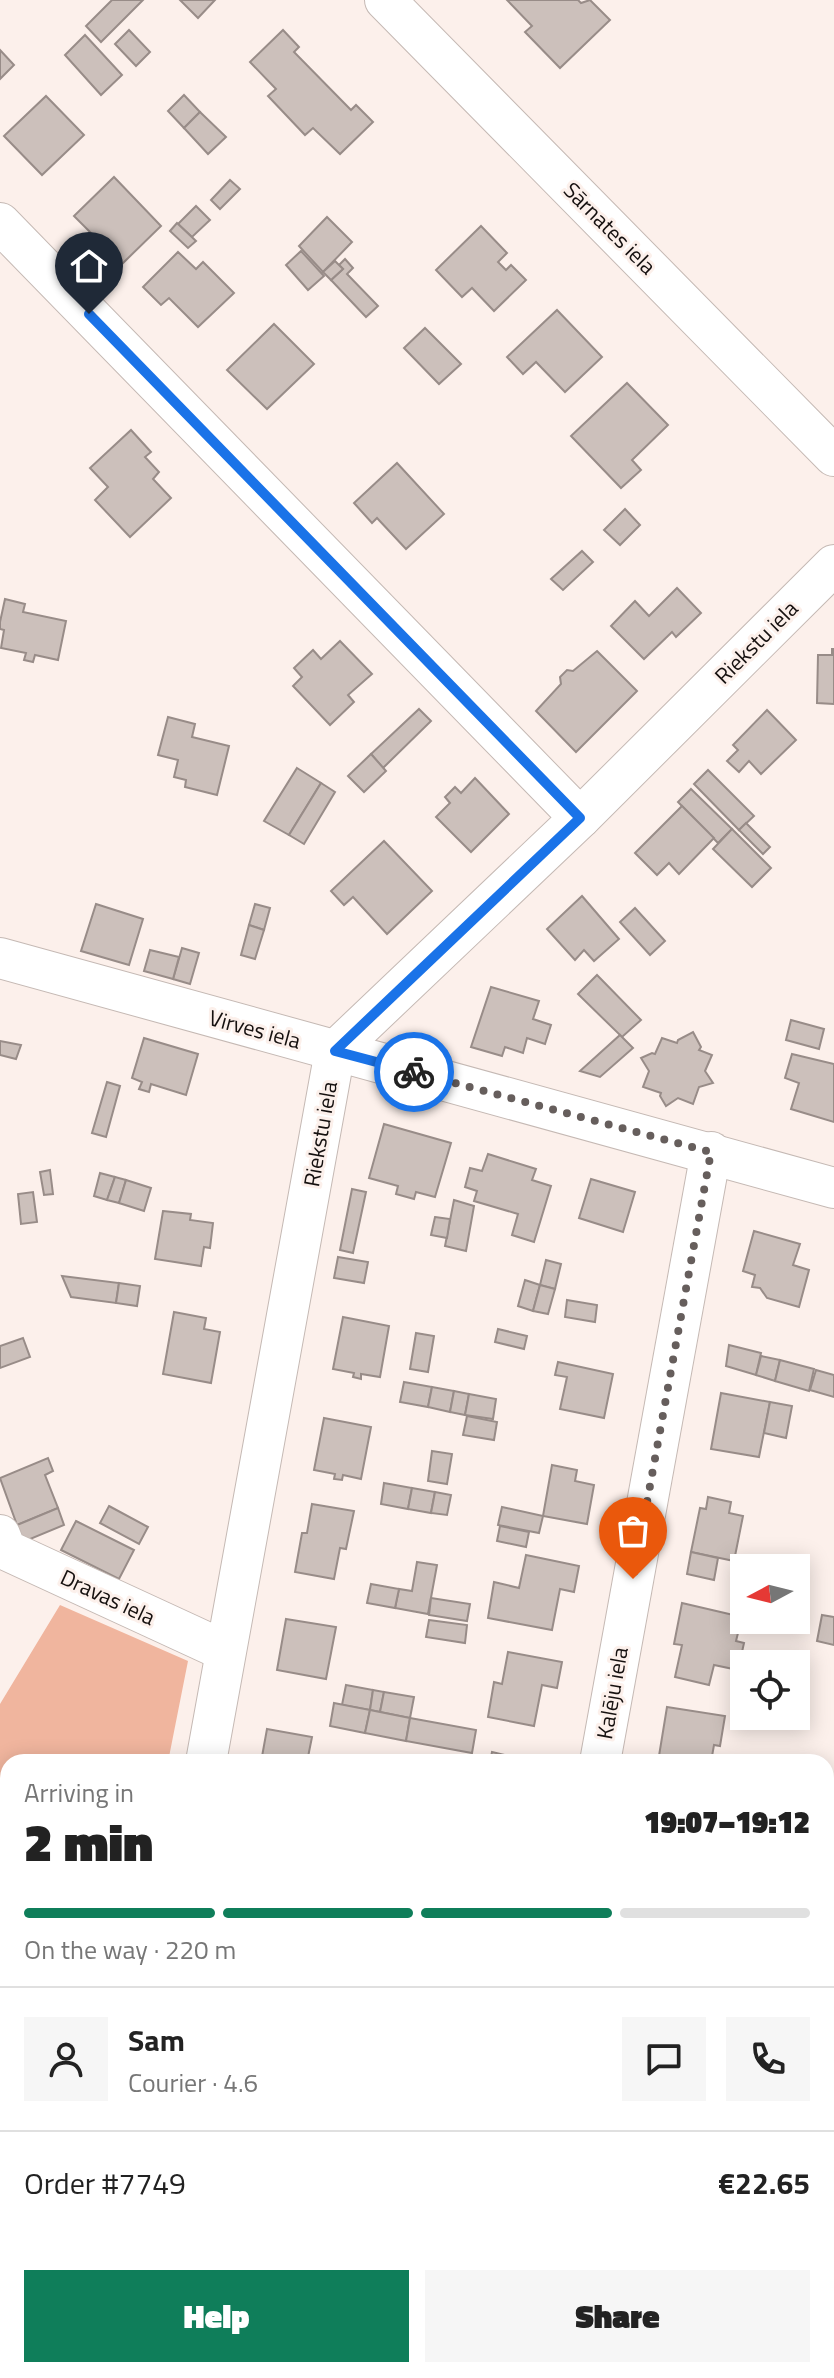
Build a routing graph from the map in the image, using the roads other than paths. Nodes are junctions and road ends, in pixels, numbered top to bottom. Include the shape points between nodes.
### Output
1 (385, 0) edge
2 (0, 223) edge
3 (834, 456) edge
4 (834, 565) edge
5 (580, 818) junction
6 (0, 958) edge
7 (335, 1051) junction
8 (711, 1152) junction
9 (834, 1188) edge
10 (0, 1535) edge
11 (225, 1651) junction
12 (207, 1754) edge
13 (601, 1754) edge

1 - 3 street, Sārnates iela
2 - 5 street
4 - 5 street, Riekstu iela
5 - 7 street, Riekstu iela
6 - 7 street, Virves iela
7 - 8 street, Virves iela
7 - 11 street, Riekstu iela
8 - 9 street, Virves iela
8 - 13 street, Kalēju iela
10 - 11 street, Dravas iela via 6,1550
11 - 12 street, Riekstu iela

